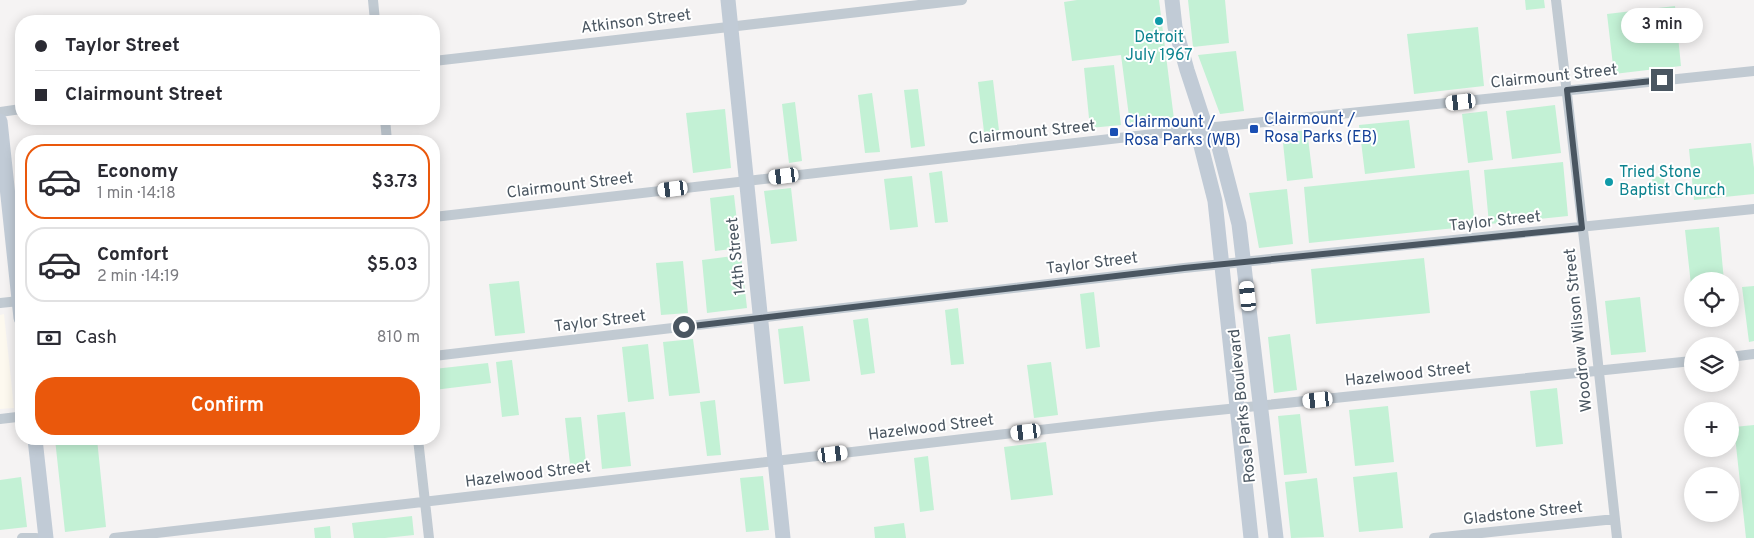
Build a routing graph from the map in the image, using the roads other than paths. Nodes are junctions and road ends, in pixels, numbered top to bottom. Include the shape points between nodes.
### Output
1 (373, 0) edge
2 (728, 0) edge
3 (962, 0) edge
4 (1172, 0) edge
5 (1556, 0) edge
6 (374, 15) edge
7 (732, 26) junction
8 (440, 60) edge
9 (1754, 71) edge
10 (1567, 90) junction
11 (15, 110) edge
12 (0, 112) edge
13 (0, 121) edge
14 (1206, 128) junction
15 (746, 180) junction
16 (4, 189) edge
17 (1754, 209) edge
18 (440, 216) edge
19 (1582, 228) junction
20 (15, 249) edge
21 (1245, 262) junction
22 (1221, 265) junction
23 (15, 301) edge
24 (0, 303) edge
25 (760, 318) junction
26 (1754, 354) edge
27 (440, 355) edge
28 (1739, 356) edge
29 (1684, 361) edge
30 (1598, 370) junction
31 (1261, 405) junction
32 (1236, 408) junction
33 (15, 417) edge
34 (0, 419) edge
35 (36, 445) edge
36 (419, 445) edge
37 (776, 461) junction
38 (425, 502) junction
39 (1615, 519) junction
40 (22, 538) edge
41 (36, 538) edge
42 (46, 538) edge
43 (114, 538) edge
44 (429, 538) edge
45 (783, 538) edge
46 (1250, 538) edge
47 (1276, 538) edge
48 (1434, 538) edge
49 (1617, 538) edge

1 - 6 street
2 - 7 street, 14th Street
3 - 7 street, Atkinson Street
4 - 14 street, Rosa Parks Boulevard via 1175,27
5 - 10 street, Woodrow Wilson Street
7 - 8 street, Atkinson Street
7 - 15 street, 14th Street
9 - 10 street, Clairmount Street
10 - 14 street, Clairmount Street
10 - 19 street, Woodrow Wilson Street
11 - 12 street
13 - 16 street
14 - 15 street, Clairmount Street
14 - 21 street, Rosa Parks Boulevard via 1218,143 1239,224
14 - 22 street, Rosa Parks Boulevard via 1201,146 1214,201
15 - 18 street, Clairmount Street
15 - 25 street, 14th Street
16 - 20 street
17 - 19 street, Taylor Street
19 - 21 street, Taylor Street
19 - 30 street, Woodrow Wilson Street
21 - 22 street, Taylor Street
21 - 31 street, Rosa Parks Boulevard
22 - 25 street, Taylor Street
22 - 32 street, Rosa Parks Boulevard
23 - 24 street
25 - 27 street, Taylor Street
25 - 37 street, 14th Street
26 - 28 street
29 - 30 street, Hazelwood Street
30 - 31 street, Hazelwood Street
30 - 39 street, Woodrow Wilson Street
31 - 32 street, Hazelwood Street
31 - 47 street, Rosa Parks Boulevard
32 - 37 street, Hazelwood Street
32 - 46 street, Rosa Parks Boulevard
33 - 34 street
35 - 42 street
36 - 38 street
37 - 38 street, Hazelwood Street
37 - 45 street, 14th Street
38 - 43 street, Hazelwood Street
38 - 44 street
39 - 48 street, Gladstone Street
39 - 49 street, Woodrow Wilson Street
40 - 41 street

